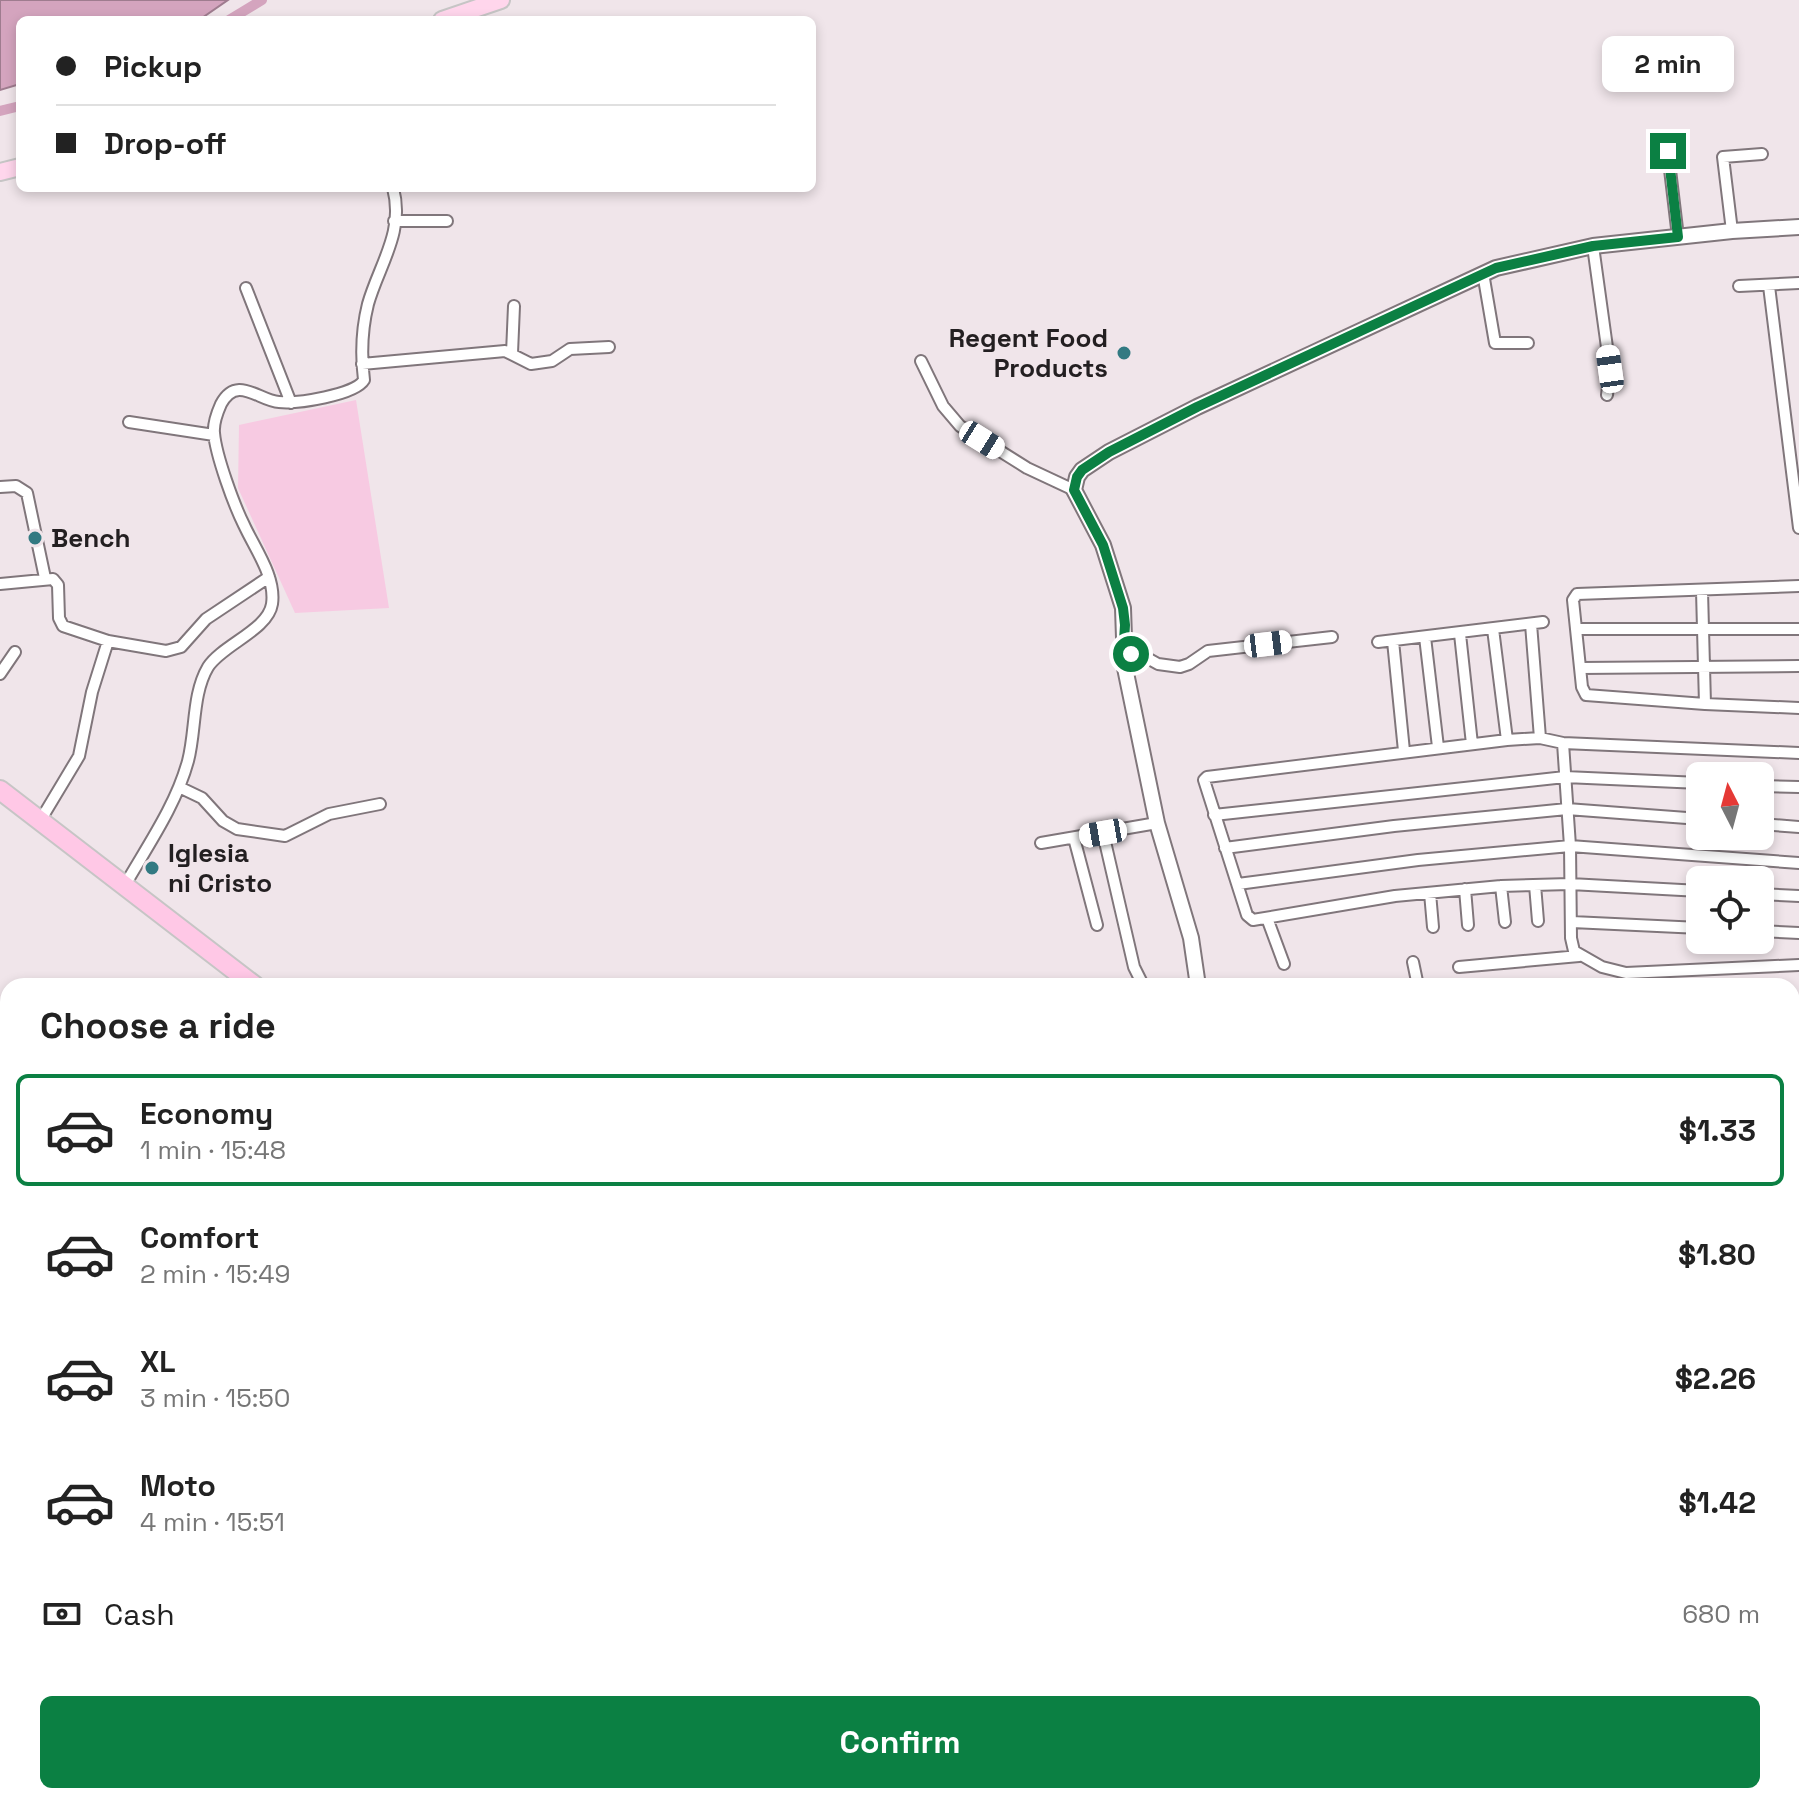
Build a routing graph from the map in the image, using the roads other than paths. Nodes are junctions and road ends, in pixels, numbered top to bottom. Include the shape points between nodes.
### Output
1 (501, 0) edge
2 (454, 16) edge
3 (1666, 136) dead end
4 (1762, 154) dead end
5 (394, 192) edge
6 (394, 221) junction
7 (447, 221) dead end
8 (1799, 227) edge
9 (1732, 231) junction
10 (1678, 237) junction
11 (1593, 246) junction
12 (1483, 273) junction
13 (1799, 283) edge
14 (1739, 286) dead end
15 (1769, 286) junction
16 (246, 288) dead end
17 (514, 306) dead end
18 (1528, 343) dead end
19 (609, 347) dead end
20 (512, 353) junction
21 (921, 361) dead end
22 (362, 364) junction
23 (1607, 395) dead end
24 (291, 403) junction
25 (129, 422) dead end
26 (214, 435) junction
27 (1794, 442) edge
28 (0, 487) edge
29 (1074, 490) junction
30 (1799, 528) edge
31 (269, 577) junction
32 (45, 578) junction
33 (0, 584) edge
34 (1799, 586) edge
35 (1702, 591) junction
36 (1543, 622) dead end
37 (1531, 624) junction
38 (1493, 629) junction
39 (1577, 629) junction
40 (1704, 629) junction
41 (1799, 629) edge
42 (1460, 634) junction
43 (1332, 637) dead end
44 (1425, 637) junction
45 (108, 641) junction
46 (1393, 641) junction
47 (1378, 642) dead end
48 (15, 652) dead end
49 (1123, 655) junction
50 (1799, 666) edge
51 (1581, 668) junction
52 (1706, 669) junction
53 (0, 674) edge
54 (1705, 704) junction
55 (1799, 708) edge
56 (1540, 738) junction
57 (1507, 740) junction
58 (1563, 743) junction
59 (1472, 744) junction
60 (1438, 747) junction
61 (1404, 751) junction
62 (1799, 753) edge
63 (1565, 777) junction
64 (1686, 782) edge
65 (1774, 786) edge
66 (179, 787) junction
67 (1799, 787) edge
68 (0, 790) edge
69 (380, 804) dead end
70 (1567, 809) junction
71 (1214, 815) junction
72 (1686, 818) edge
73 (40, 821) junction
74 (1157, 823) junction
75 (1774, 825) edge
76 (1799, 827) edge
77 (1103, 833) junction
78 (1074, 838) junction
79 (1041, 843) dead end
80 (1570, 846) junction
81 (1225, 848) junction
82 (1799, 863) edge
83 (1238, 884) junction
84 (1570, 884) junction
85 (125, 885) junction
86 (1535, 885) junction
87 (1501, 886) junction
88 (1465, 889) junction
89 (1686, 890) edge
90 (1430, 893) junction
91 (1774, 895) edge
92 (1799, 896) edge
93 (1267, 918) junction
94 (1538, 921) dead end
95 (1505, 922) dead end
96 (1572, 922) junction
97 (1097, 925) dead end
98 (1468, 925) dead end
99 (1433, 927) dead end
100 (1686, 927) edge
101 (1774, 932) edge
102 (1799, 933) edge
103 (1579, 956) junction
104 (1413, 962) dead end
105 (1284, 964) dead end
106 (1799, 965) edge
107 (1459, 967) dead end
108 (245, 978) edge
109 (1140, 978) edge
110 (1197, 978) edge
111 (1416, 978) edge

1 - 2 main road
3 - 10 street
4 - 9 street via 1723,157
5 - 6 street
6 - 7 street
6 - 22 street via 389,255 368,305
8 - 9 street
9 - 10 street
10 - 11 street
11 - 12 street
11 - 23 street via 1610,369
12 - 18 street via 1493,340
12 - 29 street via 1109,452 1082,470
13 - 15 street
14 - 15 street
15 - 27 street
16 - 24 street
17 - 20 street
19 - 20 street via 570,349 552,361 531,364
20 - 22 street
21 - 29 street via 943,406 960,426
22 - 24 street via 360,386
24 - 26 street via 236,391 222,403
25 - 26 street
26 - 31 street via 242,522
27 - 30 street
28 - 32 street via 16,486 27,493
29 - 49 street via 1103,545 1123,608
31 - 45 street via 206,619 181,647 166,651
31 - 66 street via 270,611 210,664 203,678
32 - 33 street
32 - 45 street via 58,585 63,626
34 - 35 street
35 - 39 street via 1577,594
35 - 40 street
36 - 37 street
37 - 38 street
37 - 56 street
38 - 42 street
38 - 57 street
39 - 40 street
39 - 51 street
40 - 41 street
40 - 52 street
42 - 44 street
42 - 59 street
43 - 49 street via 1203,651 1180,667 1140,654
44 - 46 street
44 - 60 street
45 - 73 street via 79,756
46 - 47 street
46 - 61 street
48 - 53 street
49 - 74 street
50 - 52 street
51 - 52 street
51 - 54 street via 1583,691 1592,697
52 - 54 street
54 - 55 street
56 - 57 street
56 - 58 street
57 - 59 street
58 - 62 street
58 - 63 street
59 - 60 street
60 - 61 street
61 - 71 street via 1207,777 1204,783
63 - 64 street
63 - 70 street
63 - 71 street
65 - 67 street
66 - 69 street via 202,798 237,829 285,836 329,814
66 - 85 street
68 - 73 highway
70 - 72 street
70 - 80 street
70 - 81 street
71 - 81 street
73 - 85 highway
74 - 77 street
74 - 110 street via 1191,938
75 - 76 street
77 - 78 street
77 - 109 street
78 - 79 street
78 - 97 street
80 - 82 street
80 - 83 street
80 - 84 street
81 - 83 street
83 - 93 street via 1250,918
84 - 86 street
84 - 89 street
84 - 96 street
85 - 108 highway
86 - 87 street
86 - 94 street
87 - 88 street
87 - 95 street
88 - 90 street
88 - 98 street
90 - 93 street
90 - 99 street
91 - 92 street
93 - 105 street
96 - 100 street
96 - 103 street via 1572,948
101 - 102 street
103 - 106 street via 1626,973
103 - 107 street
104 - 111 street

